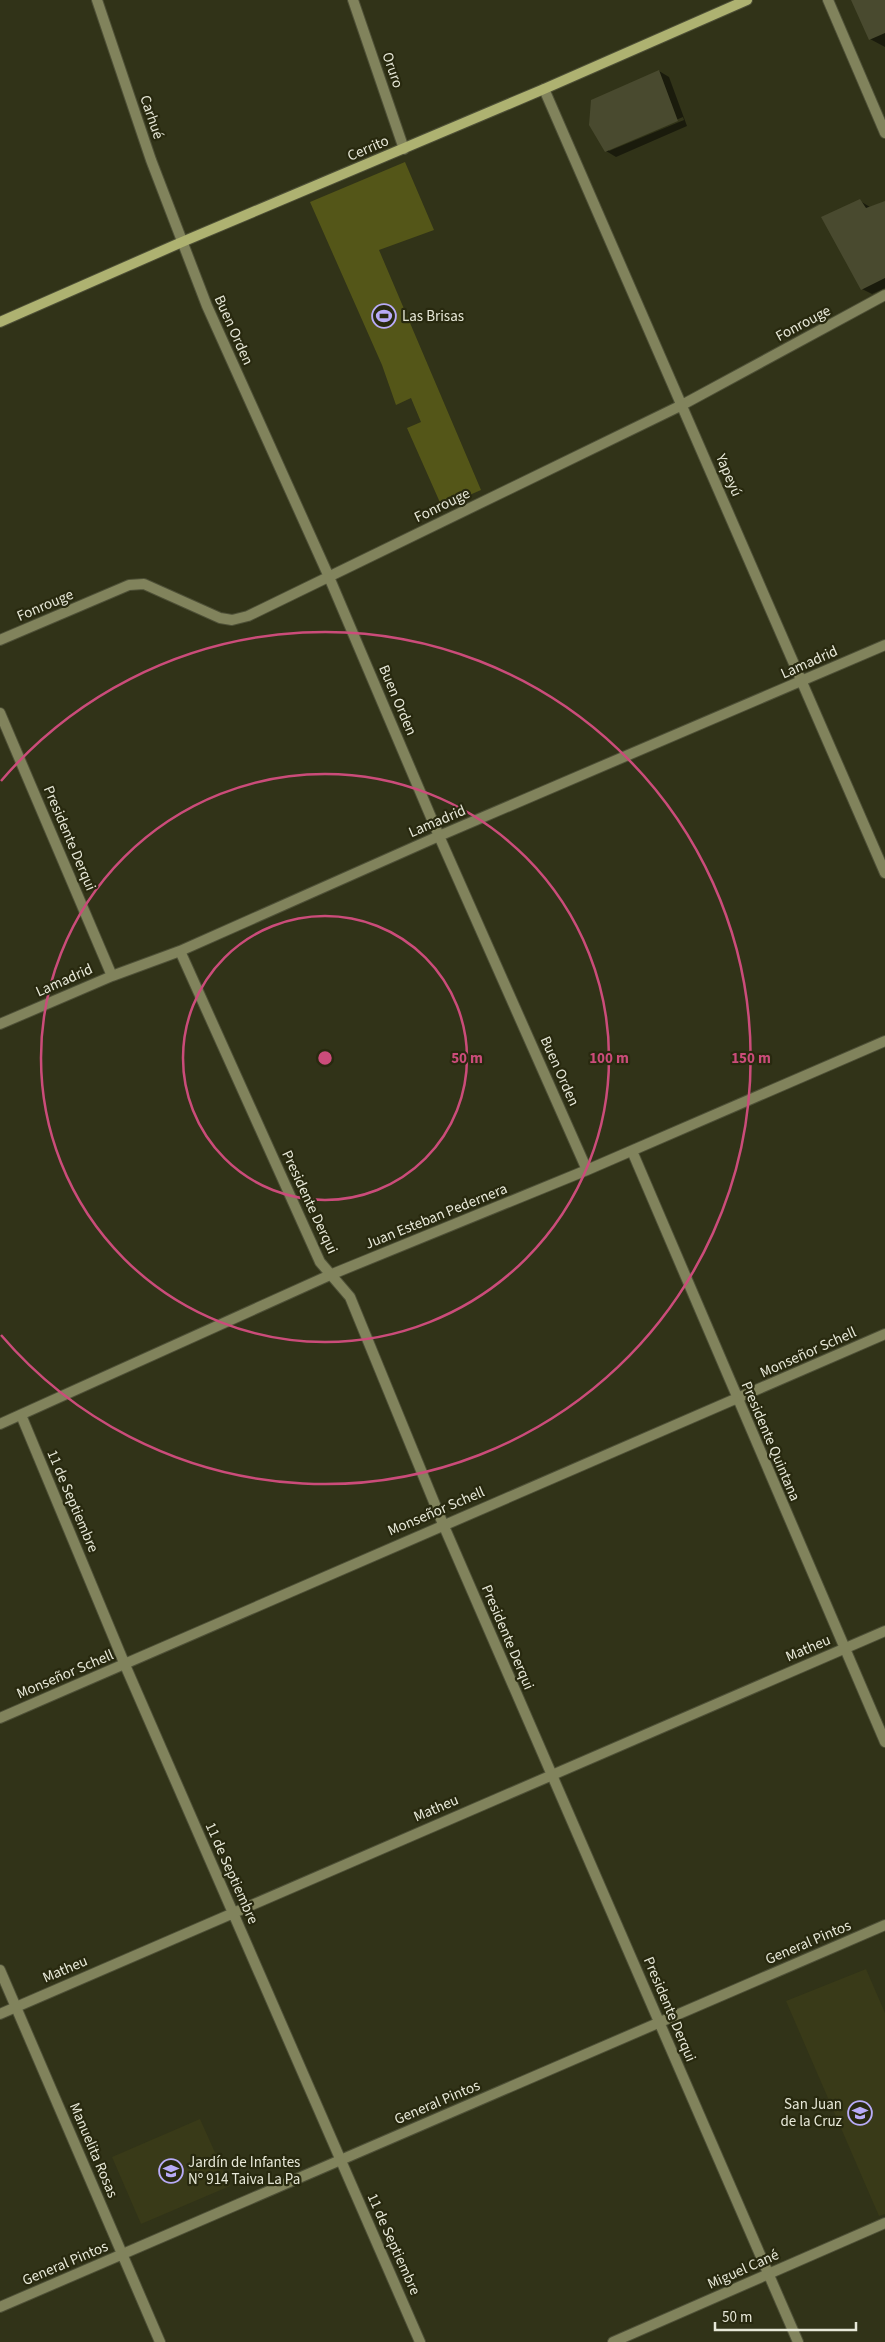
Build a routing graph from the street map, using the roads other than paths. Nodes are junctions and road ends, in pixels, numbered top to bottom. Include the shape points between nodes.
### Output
1 (97, 0) edge
2 (354, 0) edge
3 (828, 0) edge
4 (740, 1) edge
5 (544, 89) junction
6 (885, 133) edge
7 (404, 149) junction
8 (182, 242) junction
9 (885, 295) edge
10 (0, 322) edge
11 (682, 405) junction
12 (329, 577) junction
13 (0, 640) edge
14 (885, 644) edge
15 (802, 682) junction
16 (0, 713) edge
17 (439, 836) junction
18 (885, 873) edge
19 (180, 951) junction
20 (112, 976) junction
21 (0, 1024) edge
22 (885, 1041) edge
23 (632, 1151) junction
24 (587, 1170) junction
25 (330, 1275) junction
26 (885, 1334) edge
27 (737, 1399) junction
28 (21, 1415) junction
29 (0, 1424) edge
30 (443, 1524) junction
31 (885, 1632) edge
32 (844, 1649) junction
33 (125, 1665) junction
34 (0, 1718) edge
35 (885, 1742) edge
36 (551, 1774) junction
37 (233, 1913) junction
38 (885, 1925) edge
39 (0, 1970) edge
40 (16, 2007) junction
41 (0, 2014) edge
42 (659, 2022) junction
43 (341, 2160) junction
44 (885, 2223) edge
45 (122, 2254) junction
46 (768, 2274) junction
47 (0, 2307) edge
48 (160, 2342) edge
49 (420, 2342) edge
50 (613, 2342) edge
51 (798, 2342) edge

1 - 8 street, Carhué
2 - 7 street, Oruro
3 - 6 street
4 - 5 main road, Cerrito
5 - 7 main road, Cerrito
5 - 11 street, Yapeyú
7 - 8 main road, Cerrito
8 - 10 main road, Cerrito
8 - 12 street, Buen Orden via 219,334
9 - 11 street, Fonrouge
11 - 12 street, Fonrouge
11 - 15 street, Yapeyú
12 - 13 street, Fonrouge via 248,616 232,620 220,618 144,584 129,585
12 - 17 street, Buen Orden
14 - 15 street, Lamadrid
15 - 17 street, Lamadrid
15 - 18 street, Yapeyú
16 - 20 street, Presidente Derqui
17 - 19 street, Lamadrid
17 - 24 street, Buen Orden
19 - 20 street, Lamadrid
19 - 25 street, Presidente Derqui via 320,1262
20 - 21 street, Lamadrid
22 - 23 street, Juan Esteban Pedernera
23 - 24 street, Juan Esteban Pedernera
23 - 27 street, Presidente Quintana
24 - 25 street, Juan Esteban Pedernera
25 - 28 street, Juan Esteban Pedernera
25 - 30 street, Presidente Derqui via 350,1297
26 - 27 street, Monseñor Schell
27 - 30 street, Monseñor Schell
27 - 32 street, Presidente Quintana
28 - 29 street, Juan Esteban Pedernera
28 - 33 street, 11 de Septiembre
30 - 33 street, Monseñor Schell
30 - 36 street, Presidente Derqui
31 - 32 street, Matheu
32 - 35 street, Presidente Quintana
32 - 36 street, Matheu
33 - 34 street, Monseñor Schell
33 - 37 street, 11 de Septiembre
36 - 37 street, Matheu
36 - 42 street, Presidente Derqui
37 - 40 street, Matheu
37 - 43 street, 11 de Septiembre
38 - 42 street, General Pintos
39 - 40 street, Manuelita Rosas
40 - 41 street, Matheu
40 - 45 street, Manuelita Rosas
42 - 43 street, General Pintos
42 - 46 street, Presidente Derqui
43 - 45 street, General Pintos
43 - 49 street, 11 de Septiembre
44 - 46 street, Miguel Cané
45 - 47 street, General Pintos
45 - 48 street, Manuelita Rosas
46 - 50 street, Miguel Cané
46 - 51 street, Presidente Derqui

